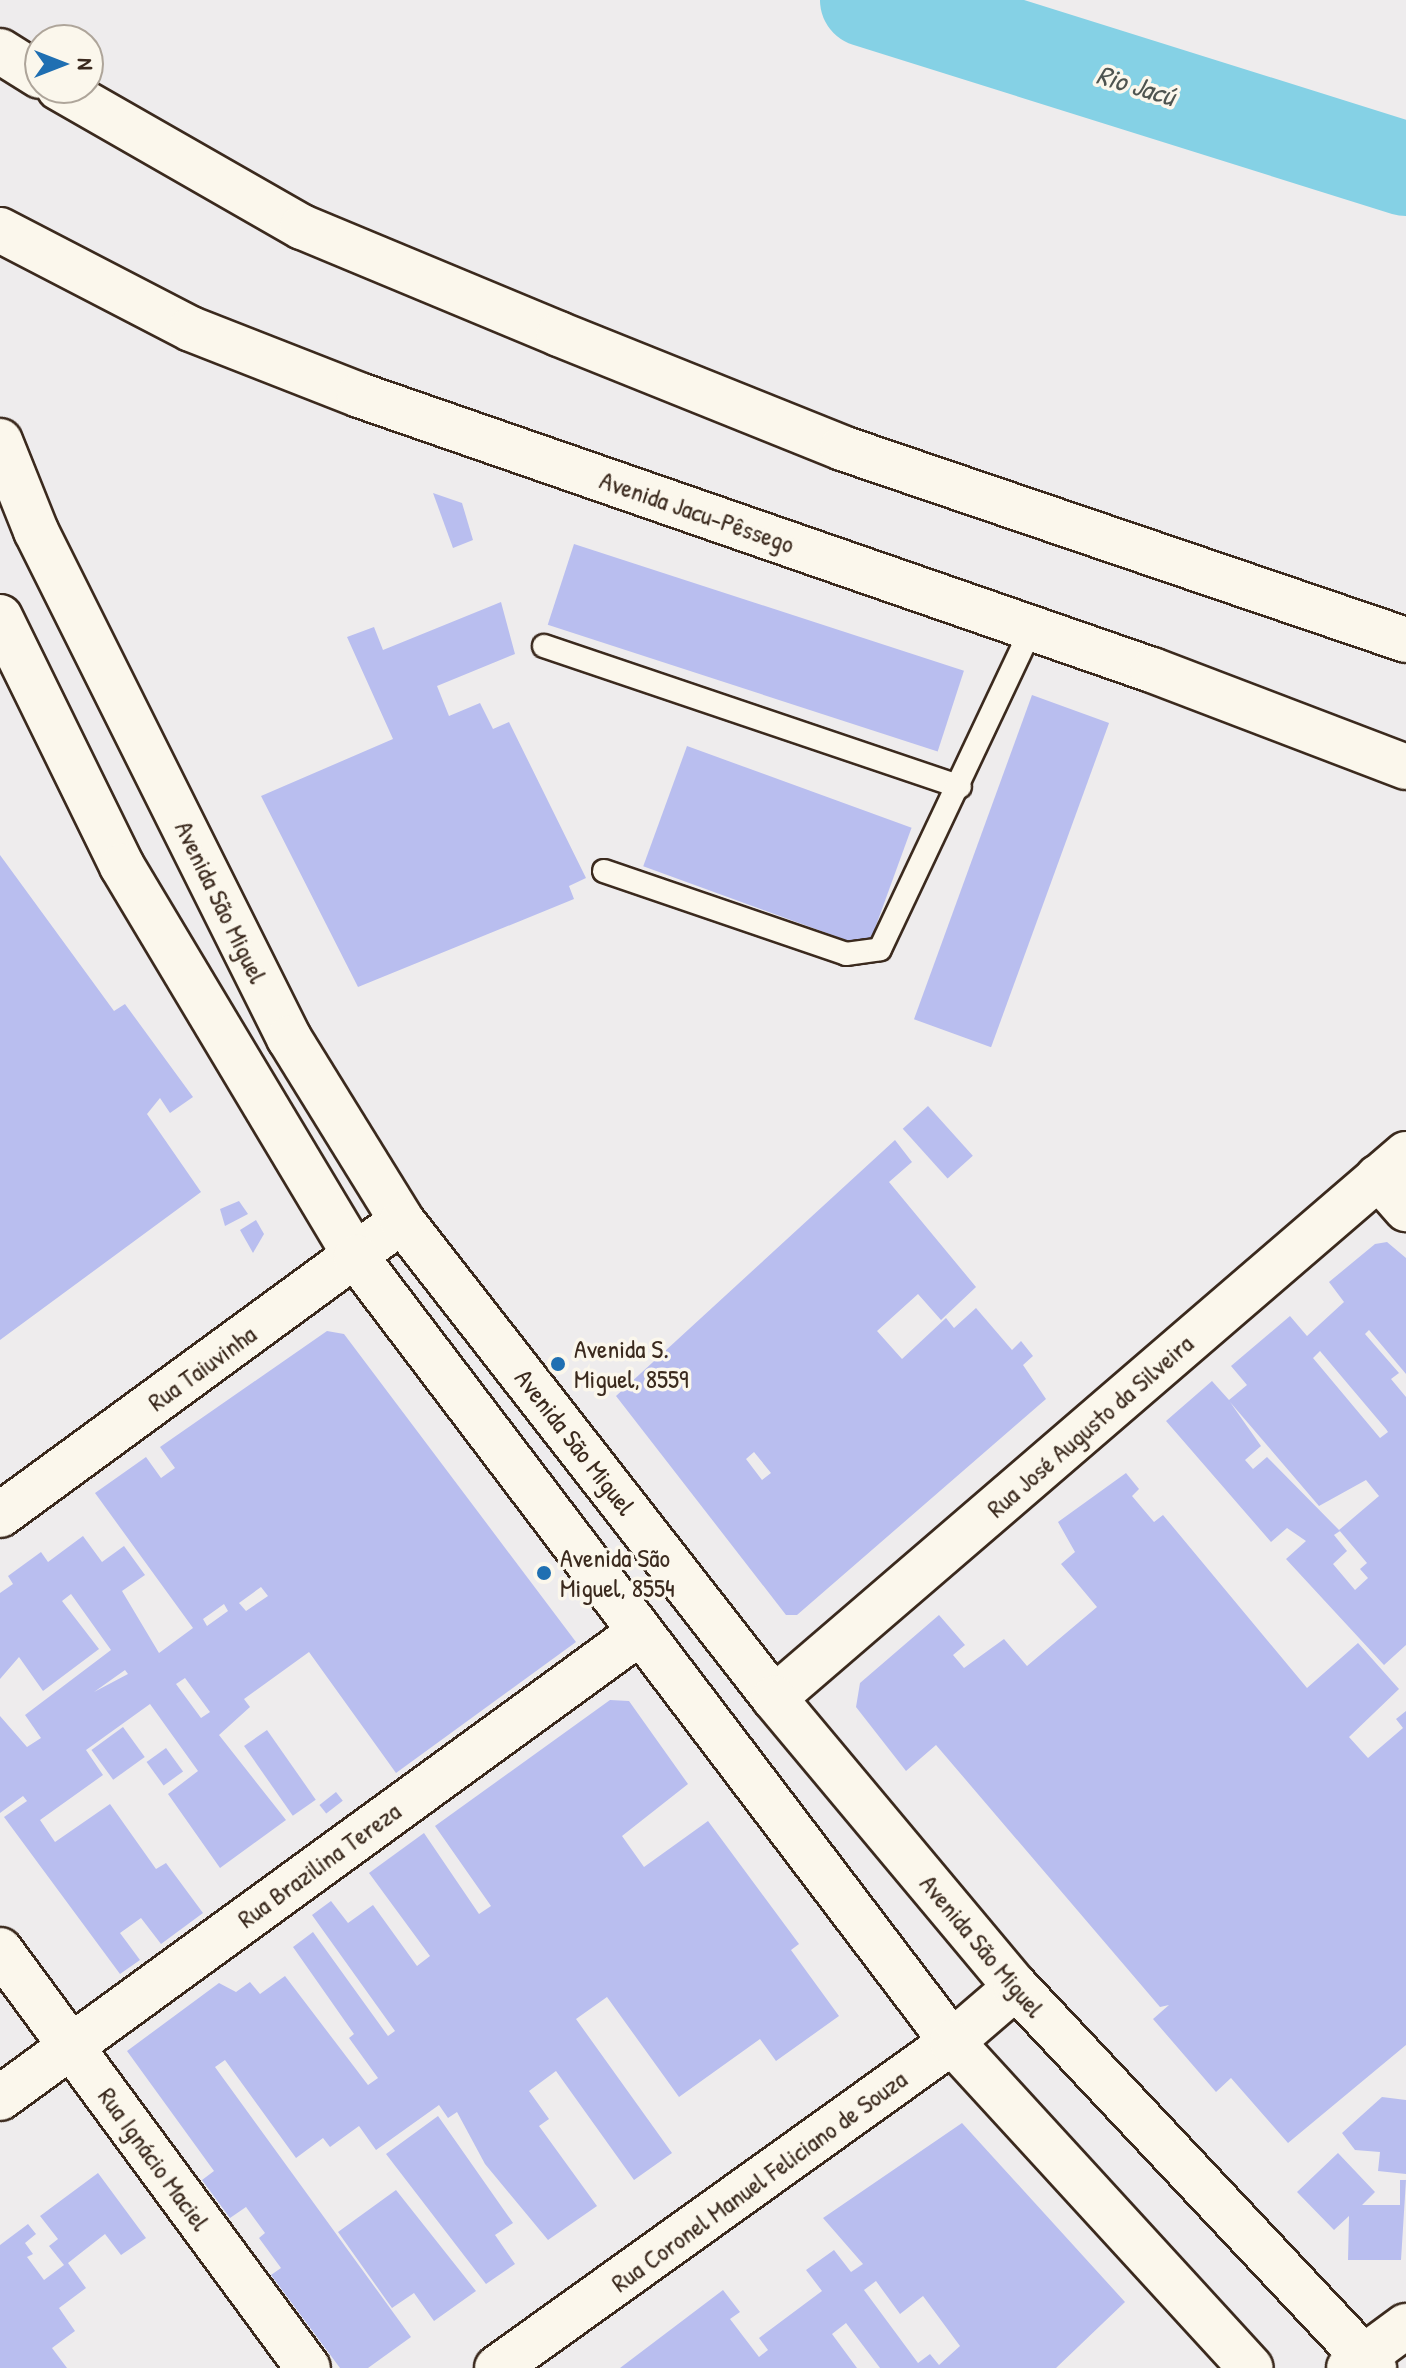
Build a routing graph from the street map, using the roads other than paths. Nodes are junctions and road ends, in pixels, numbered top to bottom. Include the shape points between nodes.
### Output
1 (0, 51) edge
2 (24, 66) edge
3 (87, 104) edge
4 (0, 230) edge
5 (0, 441) edge
6 (0, 617) edge
7 (1032, 628) junction
8 (1406, 640) edge
9 (544, 646) dead end
10 (1406, 767) edge
11 (960, 787) junction
12 (604, 871) dead end
13 (1397, 1180) edge
14 (402, 1221) junction
15 (356, 1257) junction
16 (0, 1515) edge
17 (639, 1633) junction
18 (774, 1698) junction
19 (0, 1950) edge
20 (1016, 1987) junction
21 (952, 2042) junction
22 (71, 2045) junction
23 (0, 2098) edge
24 (1406, 2326) edge
25 (514, 2364) edge
26 (1361, 2364) edge
27 (308, 2368) edge
28 (1251, 2368) edge

1 - 2 main road
3 - 8 main road via 302,227 502,311 842,448 1198,563
4 - 7 main road, Avenida Jacu-Pêssego via 191,329 359,395
5 - 14 main road, Avenida São Miguel via 36,531 289,1038
6 - 15 main road via 122,866
7 - 10 main road, Avenida Jacu-Pêssego
7 - 11 lane
9 - 11 lane
11 - 12 lane via 891,938 864,955
13 - 18 main road, Rua José Augusto da Silveira
14 - 15 main road, Rua Taiuvinha
14 - 18 main road, Avenida São Miguel
15 - 16 main road, Rua Taiuvinha
15 - 17 main road
17 - 21 main road
17 - 22 main road, Rua Brazilina Tereza
18 - 20 main road, Avenida São Miguel
19 - 22 main road, Rua Ignácio Maciel
20 - 21 main road, Rua Coronel Manuel Feliciano de Souza
20 - 26 main road, Avenida São Miguel
21 - 25 main road, Rua Coronel Manuel Feliciano de Souza
21 - 28 main road
22 - 23 main road, Rua Brazilina Tereza
22 - 27 main road, Rua Ignácio Maciel
24 - 26 main road

